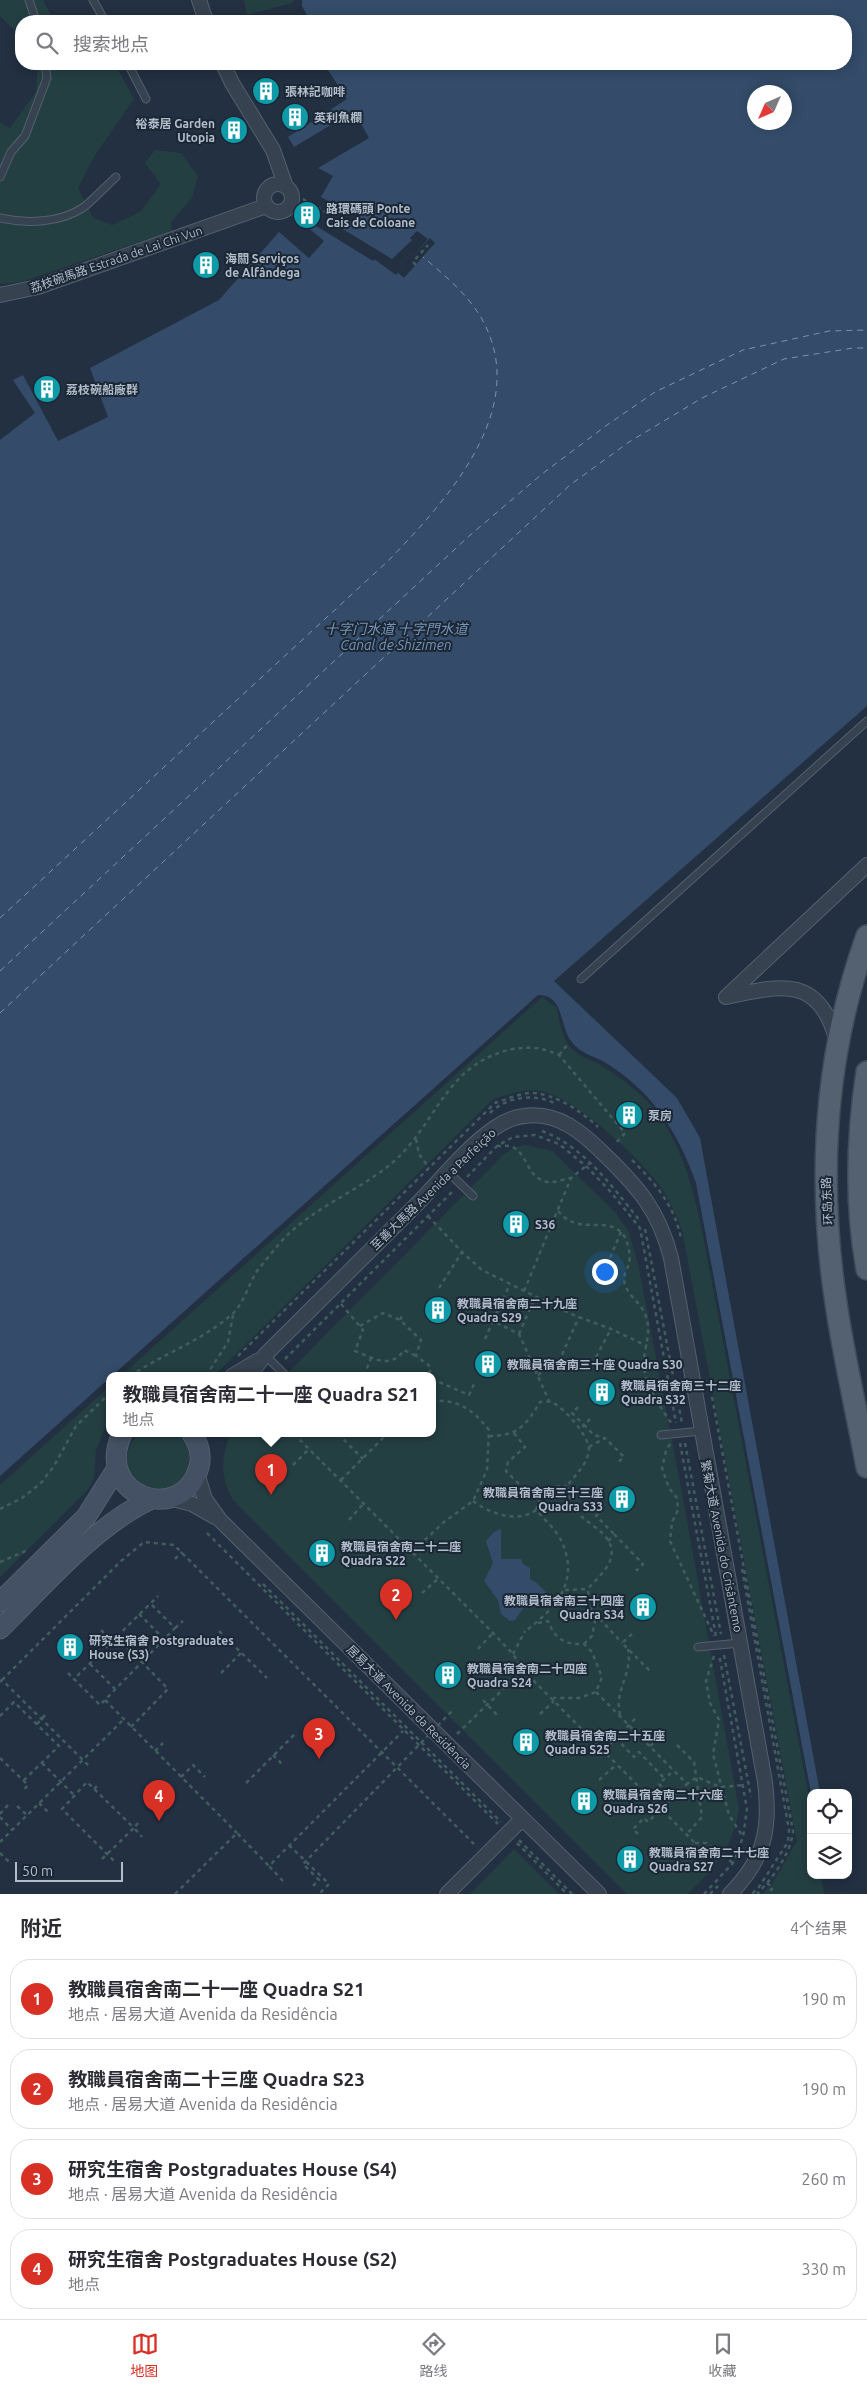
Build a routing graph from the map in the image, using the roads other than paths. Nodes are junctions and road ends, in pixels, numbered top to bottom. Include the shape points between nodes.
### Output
1 (29, 0) edge
2 (93, 0) edge
3 (199, 0) edge
4 (34, 15) edge
5 (102, 15) edge
6 (204, 15) edge
7 (46, 70) edge
8 (131, 70) edge
9 (226, 70) edge
10 (146, 99) dead end
11 (0, 177) edge
12 (116, 177) dead end
13 (287, 189) junction
14 (266, 206) junction
15 (0, 218) edge
16 (0, 296) edge
17 (867, 721) edge
18 (867, 865) edge
19 (867, 936) edge
20 (581, 979) dead end
21 (837, 1040) junction
22 (867, 1072) edge
23 (448, 1172) junction
24 (642, 1194) joint
25 (473, 1196) dead end
26 (867, 1269) edge
27 (265, 1355) junction
28 (238, 1372) edge
29 (252, 1372) edge
30 (282, 1372) edge
31 (701, 1431) junction
32 (661, 1435) dead end
33 (121, 1437) edge
34 (193, 1437) edge
35 (203, 1437) edge
36 (200, 1454) junction
37 (867, 1467) edge
38 (117, 1468) junction
39 (197, 1473) junction
40 (160, 1498) junction
41 (220, 1520) junction
42 (0, 1602) edge
43 (0, 1629) edge
44 (740, 1643) junction
45 (698, 1647) dead end
46 (522, 1819) junction
47 (447, 1894) edge
48 (599, 1894) edge
49 (730, 1894) edge

1 - 4 lane
2 - 5 lane
3 - 6 street
7 - 11 lane via 48,78 25,136 11,152
8 - 10 lane
9 - 13 street via 273,150
12 - 15 lane via 82,208 51,221
13 - 14 street via 278,184 270,187 265,194
13 - 14 street via 292,198 286,210 273,211
14 - 16 street, 荔枝碗馬路 Estrada de Lai Chi Vun via 38,287
17 - 20 lane
18 - 21 street via 726,997 762,990 796,989 820,1003 831,1020
19 - 21 main road, 环岛东路 via 853,974
21 - 37 main road, 环岛东路 via 825,1166 828,1230 836,1303
22 - 26 main road via 861,1115 858,1188
23 - 24 street, 至善大馬路 Avenida a Perfeição via 496,1127 508,1120 537,1115 554,1117 570,1125 603,1153
23 - 25 lane
23 - 27 street, 至善大馬路 Avenida a Perfeição
24 - 31 street, 繁菊大道 Avenida do Crisântemo via 660,1223 666,1241
27 - 28 street, 至善大馬路 Avenida a Perfeição
27 - 29 street, 至善大馬路 Avenida a Perfeição
27 - 30 lane
31 - 32 lane
31 - 44 street, 繁菊大道 Avenida do Crisântemo
33 - 38 main road via 116,1456
34 - 36 main road
35 - 36 street
36 - 39 main road
38 - 40 main road via 130,1488
38 - 42 main road via 86,1517
39 - 40 main road via 183,1491
39 - 41 street, 居易大道 Avenida da Residência via 205,1499
40 - 41 street, 居易大道 Avenida da Residência via 192,1504
40 - 43 main road via 120,1515 100,1531
41 - 46 street, 居易大道 Avenida da Residência
44 - 45 lane
44 - 49 street, 繁菊大道 Avenida do Crisântemo via 768,1816 762,1848
46 - 47 street via 509,1837
46 - 48 street, 居易大道 Avenida da Residência

